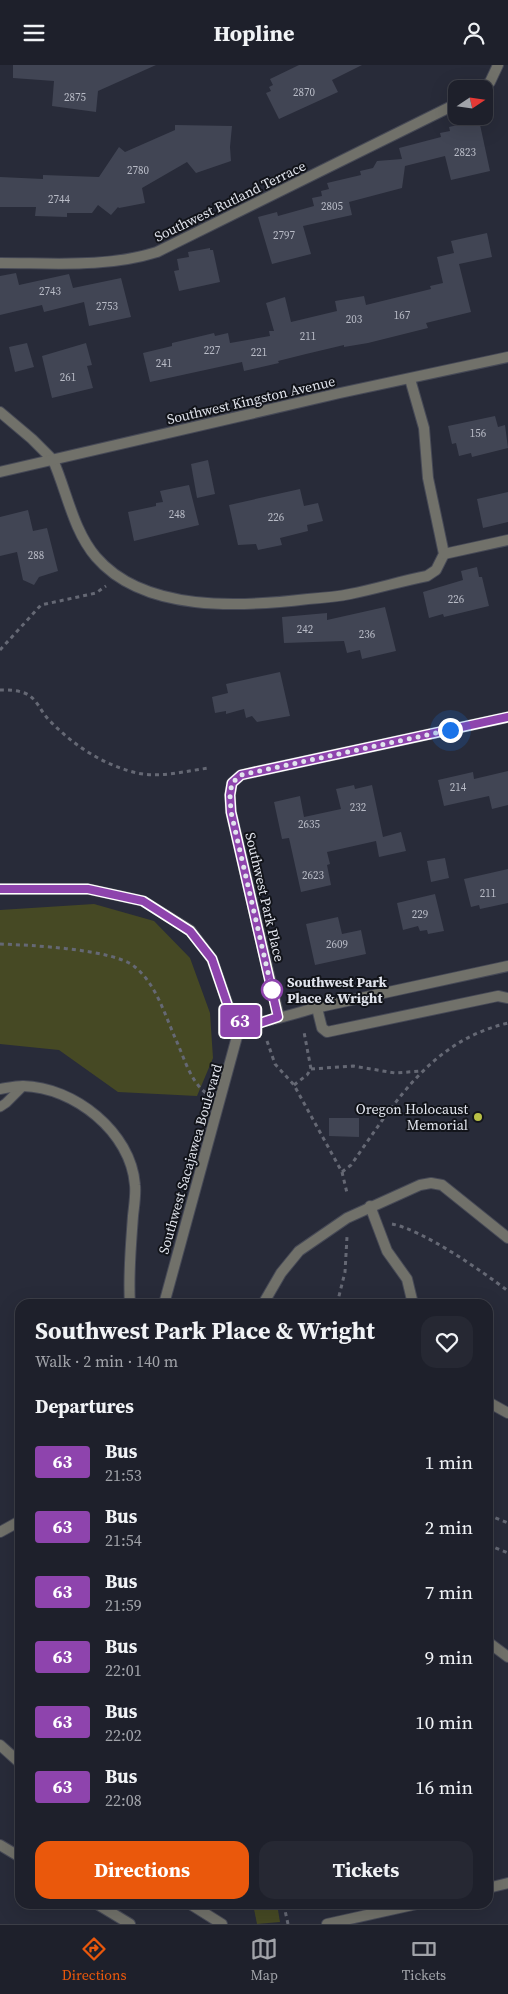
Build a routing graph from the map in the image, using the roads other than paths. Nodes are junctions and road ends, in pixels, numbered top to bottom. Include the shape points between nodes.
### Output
1 (498, 65) edge
2 (490, 80) edge
3 (448, 107) edge
4 (0, 263) edge
5 (508, 357) edge
6 (410, 379) junction
7 (0, 412) edge
8 (53, 461) junction
9 (0, 472) edge
10 (508, 540) edge
11 (444, 554) junction
12 (508, 717) edge
13 (0, 889) edge
14 (508, 966) edge
15 (508, 998) edge
16 (317, 1008) junction
17 (278, 1017) junction
18 (241, 1022) junction
19 (23, 1086) junction
20 (0, 1089) edge
21 (0, 1107) edge
22 (370, 1206) junction
23 (508, 1238) edge
24 (129, 1299) edge
25 (165, 1299) edge
26 (266, 1299) edge
27 (412, 1299) edge
28 (493, 1405) edge
29 (508, 1413) edge
30 (15, 1524) edge
31 (0, 1532) edge
32 (493, 1645) edge
33 (508, 1657) edge
34 (0, 1745) edge
35 (15, 1758) edge
36 (0, 1845) edge
37 (15, 1854) edge
38 (508, 1883) edge
39 (493, 1887) edge
40 (105, 1909) edge
41 (198, 1909) edge
42 (394, 1909) edge
43 (130, 1924) edge
44 (222, 1924) edge
45 (327, 1924) edge

1 - 2 street
3 - 4 street, Southwest Rutland Terrace via 157,252 109,263
5 - 6 street, Southwest Kingston Avenue
6 - 8 street, Southwest Kingston Avenue
6 - 11 street via 424,428 428,478
7 - 8 street
8 - 9 street, Southwest Kingston Avenue
8 - 11 street via 78,529 95,556 118,576 136,586 170,597 214,604 260,604 349,595 427,575 436,570
10 - 11 street
12 - 17 street, Southwest Park Place via 241,775 232,783 231,812
13 - 18 street via 88,889 143,901 190,931 212,959 229,1009
14 - 16 street
15 - 16 street via 498,996 327,1032 322,1028
16 - 17 street
17 - 18 street via 255,1023
18 - 25 street, Southwest Sacajawea Boulevard
19 - 20 street
19 - 21 lane
19 - 24 street via 55,1092 87,1108 110,1131 126,1154 135,1185
22 - 23 street via 420,1185 442,1185
22 - 26 street via 299,1251
22 - 27 street via 387,1251 407,1279
28 - 29 street
30 - 31 street
32 - 33 street
34 - 35 street
36 - 37 street
38 - 39 street
40 - 43 street
41 - 44 street
42 - 45 street

